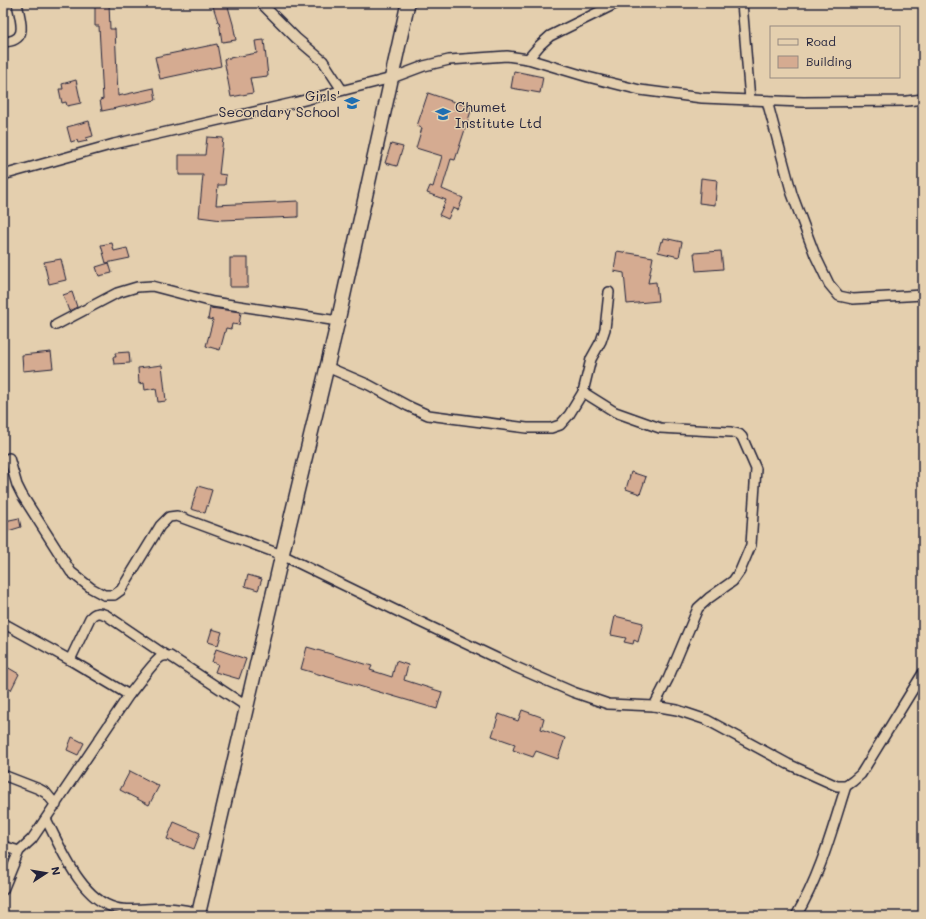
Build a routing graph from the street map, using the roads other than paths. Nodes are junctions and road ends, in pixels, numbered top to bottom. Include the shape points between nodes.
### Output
1 (17, 3) edge
2 (261, 3) edge
3 (408, 3) edge
4 (616, 3) edge
5 (742, 3) edge
6 (3, 42) edge
7 (528, 59) junction
8 (392, 78) junction
9 (342, 90) junction
10 (923, 99) edge
11 (750, 100) junction
12 (767, 101) junction
13 (3, 175) edge
14 (609, 292) dead end
15 (923, 295) edge
16 (338, 321) junction
17 (56, 325) dead end
18 (327, 367) junction
19 (582, 392) junction
20 (9, 458) dead end
21 (282, 555) junction
22 (3, 623) edge
23 (165, 655) junction
24 (70, 660) junction
25 (923, 673) edge
26 (129, 695) junction
27 (246, 706) junction
28 (654, 706) junction
29 (3, 775) edge
30 (846, 786) junction
31 (56, 804) junction
32 (46, 819) junction
33 (3, 846) edge
34 (19, 851) junction
35 (3, 890) edge
36 (198, 914) edge
37 (796, 916) edge

1 - 6 street via 21,34 11,42
2 - 9 street via 323,61
3 - 8 main road
4 - 7 street via 550,36
5 - 11 street
7 - 8 street via 506,56 449,60
7 - 11 street via 640,90 702,98
8 - 9 street
8 - 16 main road
9 - 13 street via 114,144
10 - 12 street
11 - 12 street
12 - 15 street via 792,194 815,255 838,296 853,299
14 - 19 street via 605,330 590,359
16 - 17 street via 213,302 152,286 117,293
16 - 18 main road
18 - 19 street via 428,414 527,428 551,428 560,425
18 - 21 main road
19 - 28 street via 615,412 660,428 739,434 756,469 751,545 740,572 733,581 698,608 673,670
20 - 21 street via 22,495 71,572 104,595 114,595 121,590 160,526 169,517 177,516
21 - 27 main road
21 - 28 street via 573,692 608,704
22 - 24 street
23 - 24 street via 100,612 94,613 90,618
23 - 26 street via 160,657
23 - 27 street
24 - 26 street
25 - 30 street via 861,774
26 - 31 street
27 - 36 main road
28 - 30 street via 677,710 707,720 788,764 837,786
29 - 31 street via 39,789
30 - 37 street via 828,846
31 - 32 street
32 - 34 street via 32,840
32 - 36 street via 76,875 101,902 116,909 167,908
33 - 34 street
34 - 35 street

